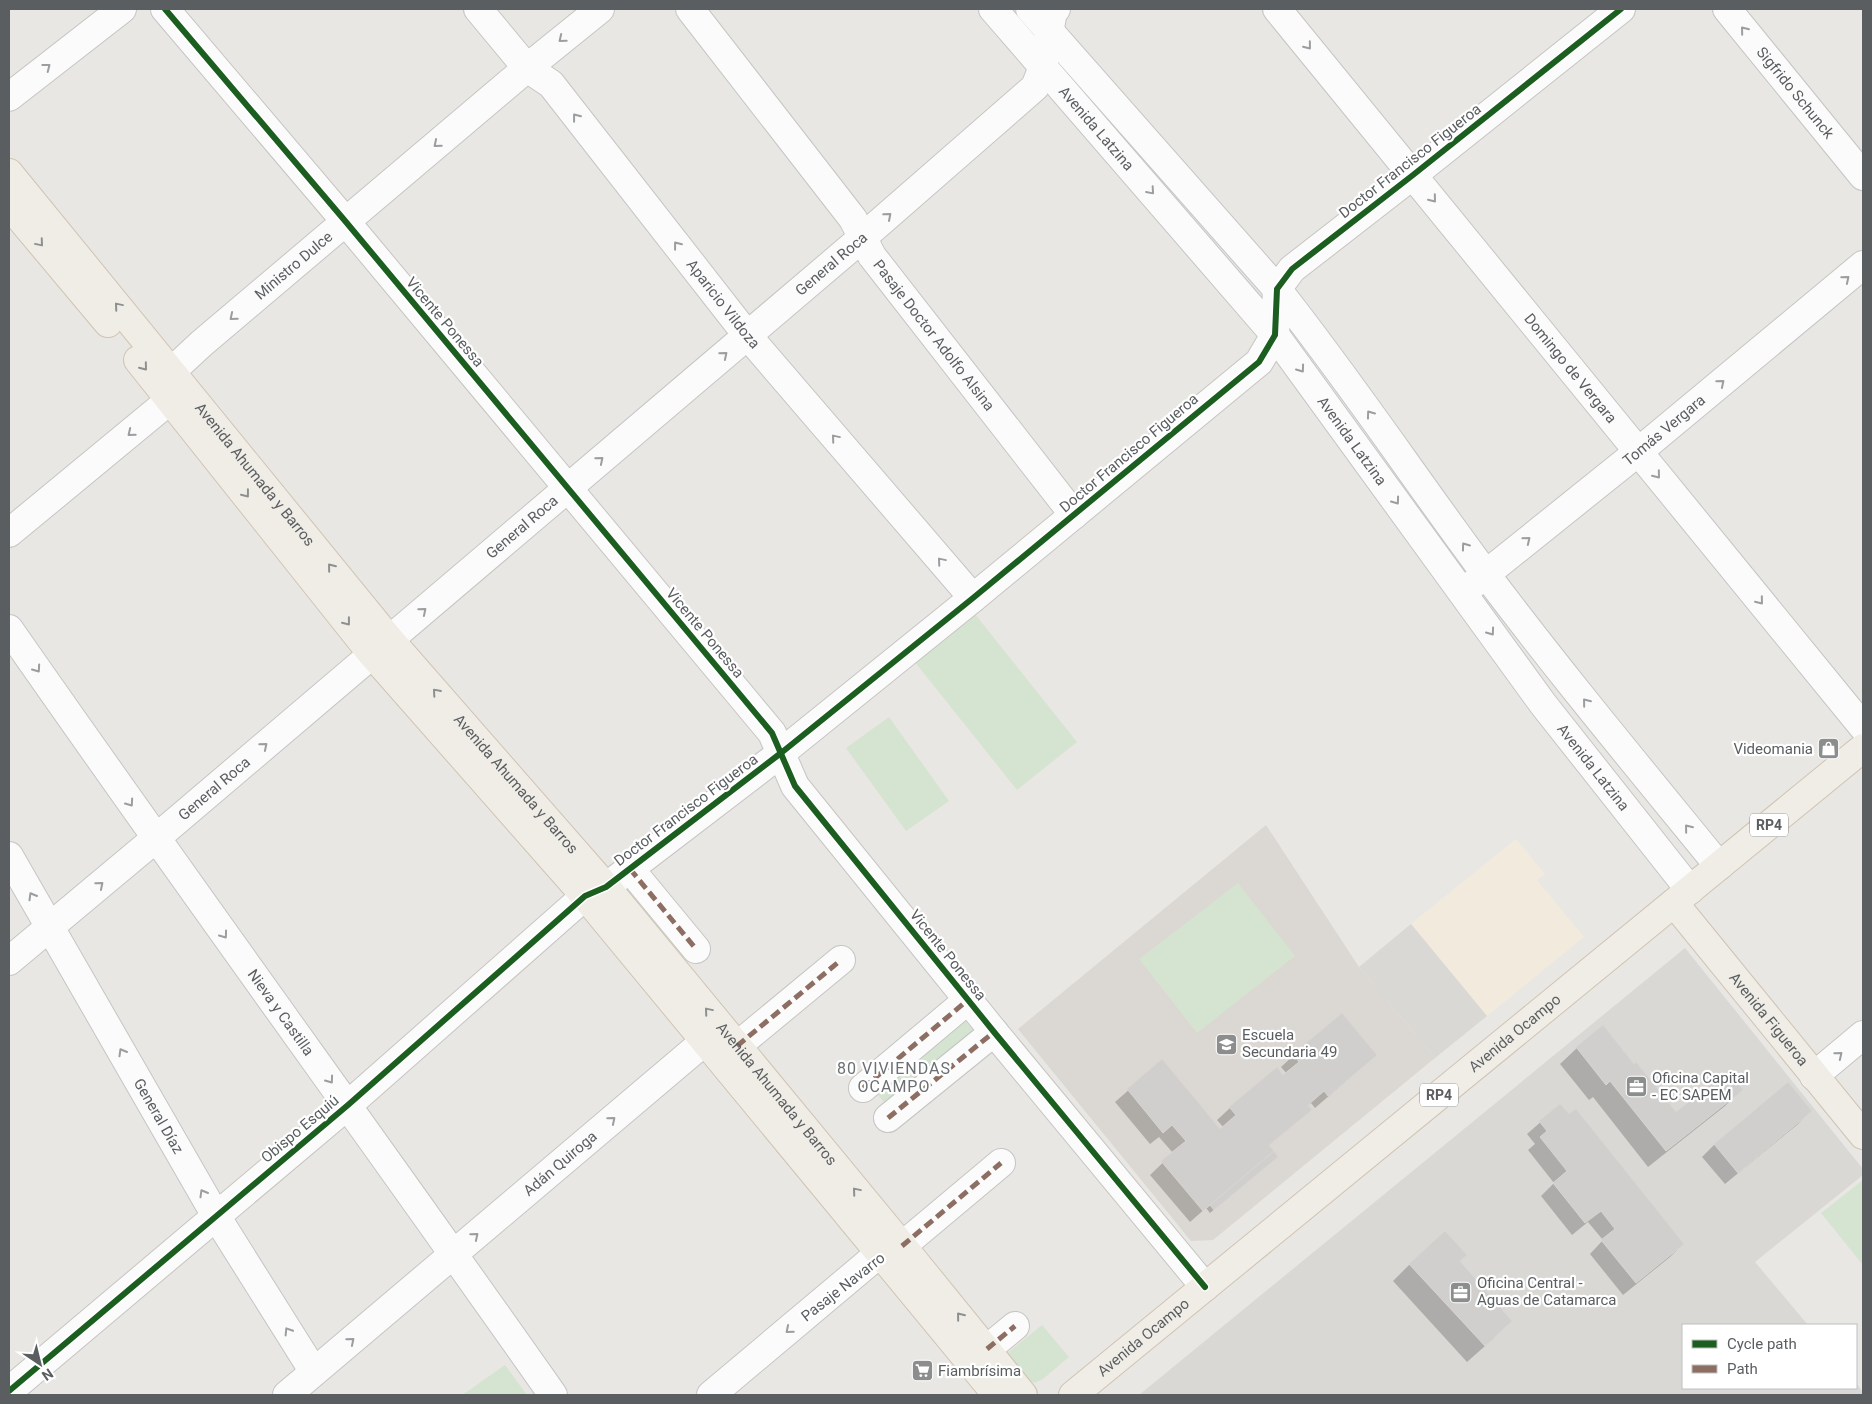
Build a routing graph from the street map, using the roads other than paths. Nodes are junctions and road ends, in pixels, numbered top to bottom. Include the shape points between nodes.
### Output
1 (122, 9) edge
2 (165, 9) edge
3 (478, 9) edge
4 (600, 9) edge
5 (690, 9) edge
6 (993, 9) edge
7 (1030, 9) edge
8 (1277, 9) edge
9 (1621, 9) edge
10 (1727, 9) edge
11 (1053, 21) edge
12 (1044, 67) junction
13 (527, 68) junction
14 (9, 97) edge
15 (9, 173) edge
16 (1414, 175) junction
17 (1863, 176) edge
18 (9, 205) edge
19 (346, 222) junction
20 (862, 238) junction
21 (1863, 265) edge
22 (1277, 289) junction
23 (747, 335) junction
24 (1275, 335) junction
25 (172, 371) junction
26 (170, 400) junction
27 (1638, 452) junction
28 (567, 488) junction
29 (1074, 514) junction
30 (9, 533) edge
31 (1485, 574) junction
32 (1462, 593) junction
33 (973, 598) junction
34 (9, 629) edge
35 (381, 646) junction
36 (1863, 727) edge
37 (1863, 748) edge
38 (781, 753) junction
39 (155, 839) junction
40 (9, 856) edge
41 (1719, 866) junction
42 (630, 869) junction
43 (595, 892) junction
44 (1682, 896) junction
45 (50, 927) junction
46 (696, 948) dead end
47 (841, 960) dead end
48 (9, 961) edge
49 (969, 999) junction
50 (994, 1032) junction
51 (1863, 1035) edge
52 (705, 1041) junction
53 (737, 1046) junction
54 (1814, 1076) junction
55 (863, 1088) dead end
56 (348, 1105) junction
57 (888, 1118) dead end
58 (1863, 1135) edge
59 (1000, 1163) dead end
60 (216, 1216) junction
61 (891, 1250) junction
62 (454, 1254) junction
63 (1205, 1288) junction
64 (1015, 1326) dead end
65 (986, 1349) junction
66 (314, 1372) junction
67 (9, 1391) edge
68 (287, 1395) edge
69 (553, 1395) edge
70 (711, 1395) edge
71 (997, 1395) edge
72 (1023, 1395) edge
73 (1073, 1395) edge

14 -> 1 street
2 - 19 street, Vicente Ponessa
3 - 13 street, Aparicio Vildoza
4 -> 13 street, Ministro Dulce
5 - 20 street, Pasaje Doctor Adolfo Alsina via 853,219
6 - 12 street, Avenida Latzina
7 - 11 street, Avenida Latzina
8 -> 16 street, Domingo de Vergara
9 - 16 street, Doctor Francisco Figueroa
17 -> 10 street, Sigfrido Schunck
11 - 12 street, General Roca
11 - 22 street, Avenida Latzina
20 -> 12 street, General Roca via 1035,87
12 -> 24 street, Avenida Latzina
13 -> 19 street, Ministro Dulce
23 -> 13 street, Aparicio Vildoza via 551,84
25 -> 15 main road, Avenida Ahumada y Barros
16 - 22 street, Doctor Francisco Figueroa via 1292,269
16 -> 27 street, Domingo de Vergara
18 -> 26 main road, Avenida Ahumada y Barros
19 -> 25 street, Ministro Dulce
19 - 28 street, Vicente Ponessa
20 - 23 street, General Roca
20 - 29 street, Pasaje Doctor Adolfo Alsina via 872,256
27 -> 21 street, Tomás Vergara
22 - 24 street, Doctor Francisco Figueroa
31 -> 22 street, Avenida Latzina
28 -> 23 street, General Roca
33 -> 23 street, Aparicio Vildoza
24 - 29 street, Doctor Francisco Figueroa via 1259,362
24 -> 32 street, Avenida Latzina
25 - 26 street
35 -> 25 main road, Avenida Ahumada y Barros
26 -> 30 street
26 -> 35 main road, Avenida Ahumada y Barros
31 -> 27 street, Tomás Vergara
27 -> 36 street, Domingo de Vergara
35 -> 28 street, General Roca
28 - 38 street, Vicente Ponessa via 772,733
29 - 33 street, Doctor Francisco Figueroa
31 - 32 street, Tomás Vergara
41 -> 31 street, Avenida Latzina
32 -> 44 street, Avenida Latzina
33 - 38 street, Doctor Francisco Figueroa
34 -> 39 street, Nieva y Castilla
39 -> 35 street, General Roca
35 - 43 main road, Avenida Ahumada y Barros
37 - 41 main road, Avenida Ocampo / RP4
38 - 42 street, Doctor Francisco Figueroa
38 - 49 street, Vicente Ponessa via 795,786
45 -> 39 street, General Roca
39 -> 56 street, Nieva y Castilla
45 -> 40 street, General Díaz
41 - 44 main road, Avenida Ocampo / RP4
42 - 43 street, Doctor Francisco Figueroa
42 - 46 street
43 - 52 main road, Avenida Ahumada y Barros
53 -> 43 main road, Avenida Ahumada y Barros
43 - 56 street, Obispo Esquiú
44 - 54 main road, Avenida Figueroa
44 - 63 main road, Avenida Ocampo / RP4
45 - 48 street, General Roca
60 -> 45 street, General Díaz
47 - 53 street
49 - 50 street, Vicente Ponessa
49 - 55 street
50 - 57 street
50 - 63 street, Vicente Ponessa
54 -> 51 street
52 - 53 street
52 - 61 main road, Avenida Ahumada y Barros
62 -> 52 street, Adán Quiroga
61 -> 53 main road, Avenida Ahumada y Barros
54 - 58 main road, Avenida Figueroa
56 - 60 street, Obispo Esquiú
56 - 62 street, Nieva y Castilla
59 - 61 street, Pasaje Navarro
66 -> 60 street, General Díaz
60 - 67 street, Obispo Esquiú
65 -> 61 main road, Avenida Ahumada y Barros
61 -> 70 street, Pasaje Navarro
61 - 71 main road, Avenida Ahumada y Barros
66 -> 62 street, Adán Quiroga
62 - 69 street, Nieva y Castilla
63 - 73 main road, Avenida Ocampo / RP4
64 - 65 street
65 - 72 main road, Avenida Ahumada y Barros
66 - 68 street, Adán Quiroga

